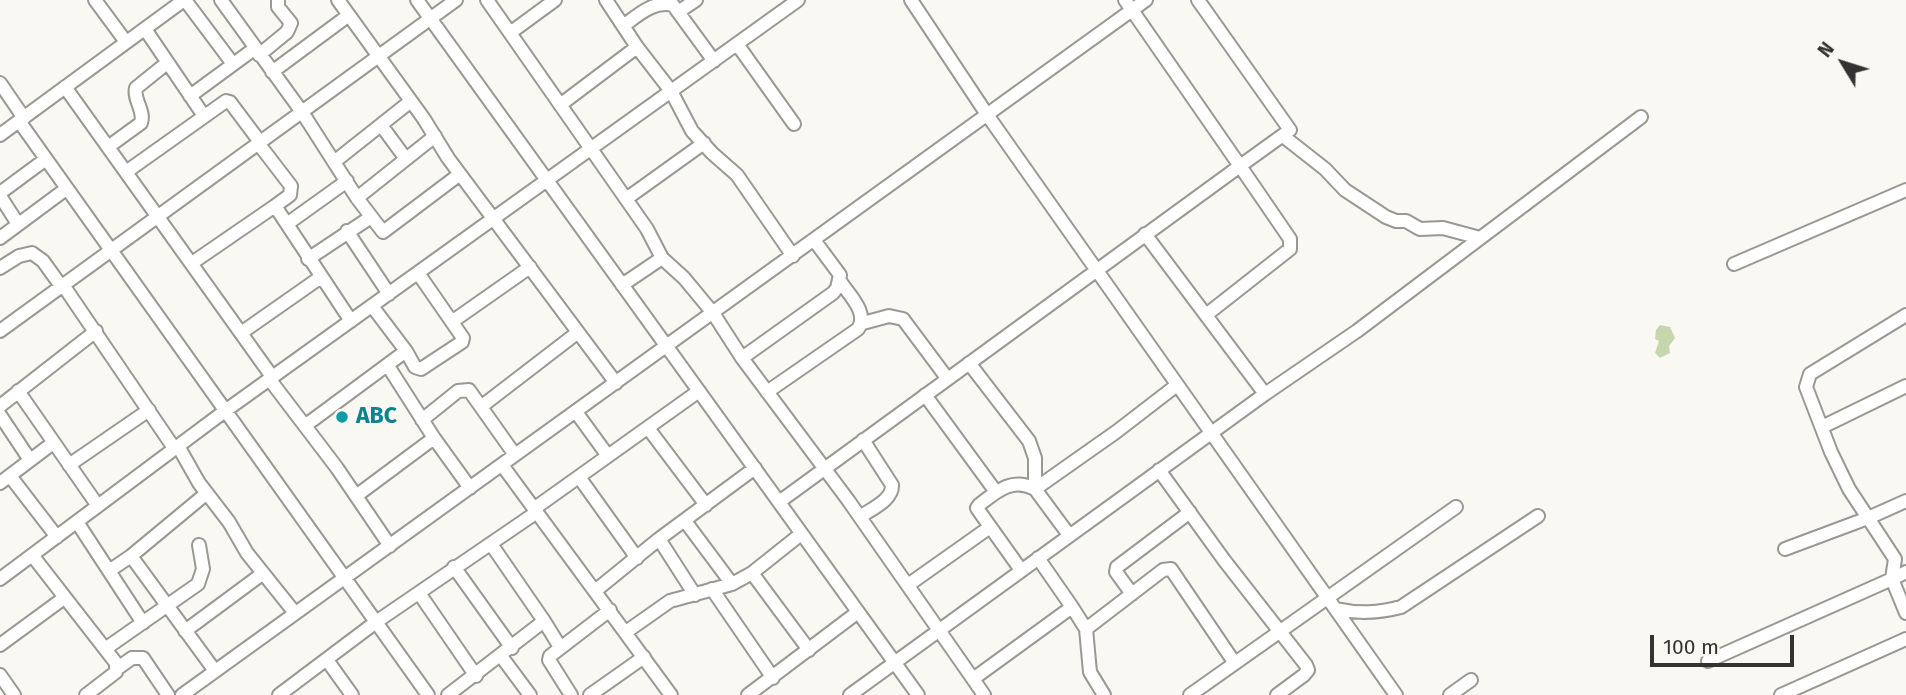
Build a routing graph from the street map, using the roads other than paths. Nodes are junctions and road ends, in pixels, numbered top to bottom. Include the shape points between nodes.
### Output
1 (95, 0) edge
2 (185, 0) edge
3 (221, 0) edge
4 (278, 0) edge
5 (338, 0) edge
6 (417, 0) edge
7 (456, 0) edge
8 (488, 0) edge
9 (606, 0) edge
10 (696, 0) edge
11 (911, 0) edge
12 (1146, 0) edge
13 (1198, 0) edge
14 (550, 1) edge
15 (792, 2) edge
16 (168, 5) edge
17 (1129, 5) edge
18 (678, 12) junction
19 (349, 15) junction
20 (430, 19) junction
21 (624, 26) junction
22 (145, 29) junction
23 (510, 33) junction
24 (126, 42) junction
25 (737, 44) junction
26 (637, 47) junction
27 (257, 52) junction
28 (379, 56) junction
29 (714, 61) junction
30 (167, 63) junction
31 (233, 65) junction
32 (272, 72) junction
33 (0, 83) edge
34 (65, 87) junction
35 (671, 91) junction
36 (190, 96) junction
37 (411, 101) junction
38 (560, 105) junction
39 (302, 112) junction
40 (204, 116) junction
41 (988, 116) junction
42 (1641, 117) dead end
43 (21, 120) junction
44 (794, 124) dead end
45 (381, 125) junction
46 (0, 135) edge
47 (435, 136) junction
48 (1283, 136) junction
49 (259, 143) junction
50 (704, 143) junction
51 (108, 147) junction
52 (590, 149) junction
53 (46, 159) junction
54 (406, 159) junction
55 (334, 162) junction
56 (1240, 166) junction
57 (126, 172) junction
58 (460, 174) junction
59 (547, 180) junction
60 (347, 181) junction
61 (66, 189) junction
62 (1906, 190) edge
63 (0, 194) edge
64 (357, 198) junction
65 (626, 199) junction
66 (275, 206) junction
67 (158, 217) junction
68 (371, 217) junction
69 (494, 218) junction
70 (18, 224) junction
71 (287, 224) junction
72 (347, 231) junction
73 (1145, 234) junction
74 (0, 238) edge
75 (1480, 238) junction
76 (814, 240) junction
77 (111, 251) junction
78 (793, 256) junction
79 (662, 258) junction
80 (308, 259) junction
81 (2, 263) edge
82 (192, 263) junction
83 (1734, 264) dead end
84 (530, 267) junction
85 (1096, 269) junction
86 (418, 273) junction
87 (321, 277) junction
88 (840, 281) junction
89 (622, 285) junction
90 (62, 286) junction
91 (389, 294) junction
92 (372, 306) junction
93 (713, 313) junction
94 (1206, 315) junction
95 (1906, 315) edge
96 (351, 321) junction
97 (453, 321) junction
98 (863, 323) junction
99 (0, 331) edge
100 (96, 331) junction
101 (241, 333) junction
102 (577, 333) junction
103 (667, 346) junction
104 (406, 351) junction
105 (742, 358) junction
106 (969, 363) junction
107 (388, 366) junction
108 (947, 378) junction
109 (272, 379) junction
110 (616, 383) junction
111 (1177, 385) junction
112 (1906, 386) edge
113 (18, 391) junction
114 (699, 391) junction
115 (768, 392) junction
116 (1265, 394) junction
117 (925, 395) junction
118 (0, 406) edge
119 (482, 406) junction
120 (149, 410) junction
121 (225, 411) junction
122 (576, 412) junction
123 (0, 415) edge
124 (422, 420) junction
125 (306, 425) junction
126 (1822, 427) junction
127 (648, 428) junction
128 (1211, 433) junction
129 (434, 438) junction
130 (863, 440) junction
131 (54, 443) junction
132 (176, 447) junction
133 (516, 455) junction
134 (608, 456) junction
135 (30, 460) junction
136 (69, 465) junction
137 (502, 465) junction
138 (755, 468) junction
139 (824, 468) junction
140 (1159, 470) junction
141 (579, 477) junction
142 (5, 479) edge
143 (470, 488) junction
144 (1035, 489) junction
145 (996, 492) junction
146 (207, 493) junction
147 (356, 496) junction
148 (1906, 501) edge
149 (779, 502) junction
150 (706, 505) junction
151 (98, 506) junction
152 (1456, 507) dead end
153 (536, 510) junction
154 (1190, 512) junction
155 (1538, 516) dead end
156 (860, 517) junction
157 (1868, 518) junction
158 (685, 521) junction
159 (77, 522) junction
160 (990, 527) junction
161 (801, 534) junction
162 (1069, 536) junction
163 (57, 537) junction
164 (659, 539) junction
165 (491, 544) junction
166 (200, 545) dead end
167 (390, 545) junction
168 (1785, 549) dead end
169 (32, 555) junction
170 (131, 556) junction
171 (637, 558) junction
172 (1038, 558) junction
173 (454, 567) junction
174 (1021, 570) junction
175 (109, 572) junction
176 (1906, 572) edge
177 (752, 573) junction
178 (262, 574) junction
179 (344, 578) junction
180 (0, 579) edge
181 (1892, 579) junction
182 (732, 584) junction
183 (908, 585) junction
184 (712, 589) junction
185 (595, 591) junction
186 (419, 593) junction
187 (1132, 594) junction
188 (695, 596) junction
189 (1327, 597) junction
190 (64, 598) junction
191 (167, 607) junction
192 (1072, 607) junction
193 (1336, 609) junction
194 (610, 610) junction
195 (858, 612) junction
196 (295, 613) junction
197 (1906, 613) edge
198 (544, 621) junction
199 (376, 622) junction
200 (143, 623) junction
201 (1086, 629) junction
202 (185, 631) junction
203 (938, 631) junction
204 (626, 632) junction
205 (1279, 632) junction
206 (1906, 639) edge
207 (0, 645) edge
208 (560, 647) junction
209 (105, 649) junction
210 (808, 650) junction
211 (506, 652) junction
212 (644, 657) junction
213 (327, 660) junction
214 (1708, 661) dead end
215 (895, 662) junction
216 (1234, 662) junction
217 (118, 668) junction
218 (215, 671) junction
219 (0, 675) edge
220 (475, 676) junction
221 (773, 678) junction
222 (973, 679) junction
223 (1471, 680) dead end
224 (288, 692) edge
225 (1198, 693) edge
226 (14, 695) edge
227 (86, 695) edge
228 (168, 695) edge
229 (182, 695) edge
230 (352, 695) edge
231 (428, 695) edge
232 (448, 695) edge
233 (530, 695) edge
234 (571, 695) edge
235 (590, 695) edge
236 (671, 695) edge
237 (748, 695) edge
238 (850, 695) edge
239 (918, 695) edge
240 (984, 695) edge
241 (1104, 695) edge
242 (1277, 695) edge
243 (1396, 695) edge
244 (1450, 695) edge
245 (1781, 695) edge

1 - 24 street
2 - 16 street
2 - 31 street
3 - 27 street
4 - 27 street via 291,23 288,32
5 - 19 street
6 - 20 street
7 - 20 street
8 - 23 street
9 - 21 street
10 - 18 street
11 - 41 street
12 - 17 street
13 - 48 street via 1290,130
14 - 23 street
15 - 25 street
16 - 22 street
17 - 41 street
17 - 56 street
18 - 21 street via 666,1 653,2
18 - 29 street
19 - 28 street
19 - 32 street
20 - 28 street
20 - 59 street
21 - 26 street
22 - 24 street
22 - 30 street
23 - 38 street
24 - 34 street
25 - 29 street
25 - 44 street
26 - 35 street
26 - 38 street
27 - 31 street
27 - 32 street
28 - 37 street
28 - 39 street
29 - 35 street
30 - 36 street
30 - 51 street via 136,88 141,123
31 - 36 street
32 - 39 street
33 - 43 street
34 - 43 street
34 - 51 street
35 - 50 street via 692,131
35 - 52 street
36 - 40 street
37 - 45 street
37 - 47 street
38 - 52 street
39 - 49 street
39 - 55 street
40 - 49 street via 230,102
40 - 57 street
41 - 76 street
41 - 85 street
42 - 75 street
43 - 46 street
43 - 53 street
45 - 54 street
45 - 55 street
47 - 54 street
47 - 58 street
48 - 56 street
48 - 75 street via 1345,190 1386,217 1420,229 1443,228
49 - 66 street via 291,186 290,195
49 - 67 street
50 - 65 street
50 - 78 street via 737,175
51 - 57 street
52 - 59 street
52 - 65 street
53 - 61 street
53 - 63 street
54 - 64 street
55 - 60 street
56 - 73 street
56 - 94 street via 1292,245
57 - 67 street
58 - 68 street via 383,232
58 - 69 street
59 - 69 street
59 - 89 street
60 - 64 street
60 - 71 street
61 - 70 street
61 - 77 street
62 - 83 street
63 - 70 street
64 - 68 street
65 - 79 street
66 - 71 street
66 - 82 street
67 - 77 street
67 - 82 street
68 - 72 street
69 - 84 street
69 - 86 street
70 - 74 street
71 - 80 street
72 - 80 street
72 - 91 street
73 - 85 street
73 - 94 street
75 - 116 street
76 - 78 street
76 - 88 street
77 - 90 street
77 - 121 street
78 - 93 street
79 - 89 street
79 - 93 street
80 - 87 street
81 - 90 street via 27,252 36,254
82 - 101 street
84 - 97 street
84 - 102 street
85 - 106 street
85 - 111 street
86 - 91 street
86 - 97 street
87 - 96 street
87 - 101 street
88 - 98 street via 863,315
88 - 105 street via 833,293
89 - 103 street
90 - 99 street
90 - 100 street
91 - 92 street
92 - 96 street
92 - 104 street
93 - 103 street
93 - 105 street
94 - 116 street
95 - 126 street via 1810,374 1806,387
96 - 109 street
97 - 104 street via 463,334 462,342 422,369 415,367
98 - 108 street via 889,316 903,318
98 - 115 street
100 - 113 street
100 - 120 street
101 - 109 street
102 - 110 street
102 - 119 street
103 - 110 street
103 - 114 street
104 - 107 street
105 - 115 street
106 - 108 street
106 - 144 street via 1029,440 1035,458
107 - 124 street
107 - 125 street
108 - 117 street
109 - 121 street
109 - 125 street
110 - 122 street
111 - 128 street
111 - 144 street
112 - 126 street
113 - 118 street
113 - 131 street
114 - 127 street
114 - 138 street
115 - 139 street
116 - 128 street
117 - 130 street
117 - 145 street
119 - 124 street via 465,389
119 - 133 street
120 - 132 street
120 - 136 street
121 - 132 street
121 - 179 street
122 - 133 street
122 - 134 street
123 - 135 street
124 - 129 street
125 - 147 street
126 - 157 street via 1849,489
127 - 134 street
127 - 150 street
128 - 140 street
128 - 189 street
129 - 143 street
129 - 147 street
130 - 139 street
130 - 156 street via 892,491
131 - 135 street
131 - 136 street
132 - 146 street
132 - 151 street
133 - 137 street
134 - 141 street
135 - 142 street
136 - 151 street
137 - 143 street
137 - 153 street
138 - 149 street
138 - 150 street
139 - 149 street
139 - 156 street
140 - 154 street
140 - 162 street
141 - 153 street
141 - 171 street
142 - 163 street
143 - 167 street
144 - 145 street via 1023,483
144 - 162 street
145 - 160 street via 977,508
146 - 170 street
146 - 178 street
147 - 167 street
148 - 157 street
149 - 161 street
150 - 158 street
151 - 159 street
152 - 189 street
153 - 165 street
153 - 185 street
154 - 187 street via 1117,567
154 - 205 street
155 - 193 street via 1401,607 1356,613
156 - 183 street
157 - 168 street
157 - 181 street via 1895,559
158 - 164 street
158 - 182 street
159 - 163 street
159 - 175 street
160 - 174 street
160 - 183 street
161 - 177 street
161 - 195 street
162 - 172 street
163 - 169 street
164 - 171 street
164 - 188 street
165 - 173 street
165 - 198 street
166 - 191 street via 203,569 198,584
167 - 179 street
169 - 180 street
169 - 190 street
170 - 175 street
170 - 191 street
171 - 185 street
172 - 174 street
172 - 192 street
173 - 186 street
173 - 211 street
174 - 203 street
175 - 200 street
176 - 181 street
177 - 182 street
177 - 210 street
178 - 196 street
178 - 202 street
179 - 196 street
179 - 199 street
181 - 197 street
181 - 214 street
182 - 184 street
183 - 203 street
184 - 188 street
184 - 221 street
185 - 194 street
186 - 199 street
186 - 220 street
187 - 201 street
187 - 216 street via 1164,570 1173,570
188 - 204 street via 670,601
189 - 193 street
189 - 205 street
190 - 207 street
190 - 209 street
191 - 200 street
191 - 202 street
192 - 201 street
192 - 222 street
193 - 243 street
194 - 204 street
194 - 208 street
195 - 210 street
195 - 215 street
196 - 218 street
198 - 208 street
198 - 211 street
199 - 213 street
199 - 231 street
200 - 209 street
201 - 241 street via 1090,672
202 - 218 street
203 - 215 street
203 - 222 street
204 - 212 street
205 - 216 street
205 - 242 street via 1308,670
206 - 245 street
208 - 234 street via 549,660
209 - 217 street
210 - 221 street
211 - 220 street
211 - 233 street
212 - 235 street
212 - 236 street
213 - 224 street
213 - 230 street
215 - 238 street
215 - 239 street
216 - 225 street
217 - 227 street
217 - 228 street via 132,658 143,658
218 - 229 street
219 - 226 street
220 - 232 street
221 - 237 street
222 - 240 street
223 - 244 street

